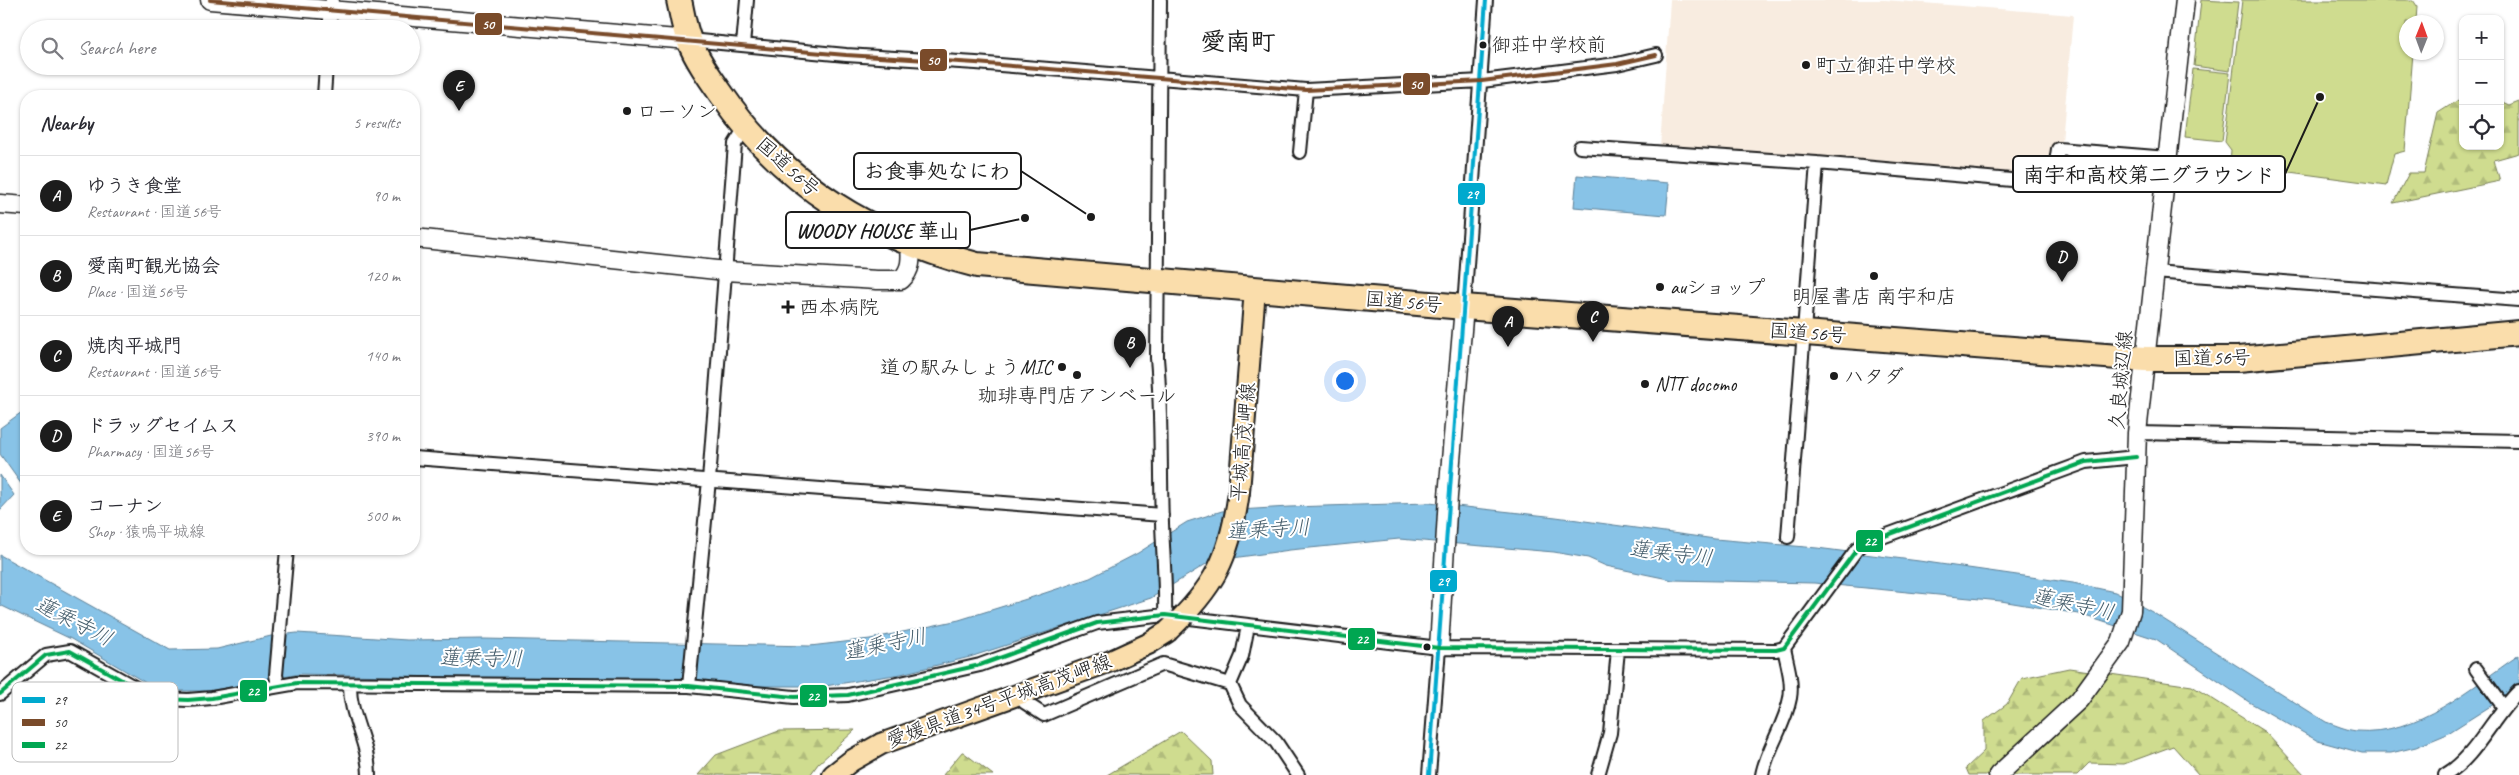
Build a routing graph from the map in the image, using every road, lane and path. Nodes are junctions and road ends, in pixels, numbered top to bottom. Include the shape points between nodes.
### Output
1 (210, 0) edge
2 (679, 0) edge
3 (747, 0) edge
4 (1160, 0) edge
5 (1486, 0) edge
6 (2185, 0) edge
7 (331, 5) edge
8 (330, 20) edge
9 (689, 40) junction
10 (743, 45) junction
11 (1656, 55) dead end
12 (325, 75) edge
13 (1160, 78) junction
14 (1482, 81) junction
15 (324, 90) edge
16 (1306, 90) junction
17 (745, 128) junction
18 (1580, 148) dead end
19 (1300, 152) dead end
20 (2168, 158) junction
21 (1817, 163) junction
22 (0, 204) edge
23 (20, 206) edge
24 (420, 239) edge
25 (910, 244) junction
26 (726, 271) junction
27 (2154, 272) junction
28 (1157, 282) junction
29 (1255, 289) junction
30 (2519, 300) edge
31 (1464, 307) junction
32 (1802, 333) junction
33 (2519, 333) edge
34 (2145, 359) junction
35 (2137, 432) junction
36 (2519, 441) edge
37 (2136, 457) junction
38 (420, 458) edge
39 (709, 480) junction
40 (1162, 519) junction
41 (1788, 537) dead end
42 (286, 555) edge
43 (1166, 624) junction
44 (1248, 626) junction
45 (1439, 648) junction
46 (1784, 648) junction
47 (1618, 650) junction
48 (2477, 671) dead end
49 (277, 680) junction
50 (15, 682) edge
51 (126, 682) edge
52 (690, 683) junction
53 (12, 684) edge
54 (350, 684) junction
55 (1230, 684) junction
56 (2519, 691) edge
57 (0, 694) edge
58 (178, 699) edge
59 (1024, 702) dead end
60 (2501, 704) junction
61 (369, 775) edge
62 (833, 775) edge
63 (1298, 775) edge
64 (1429, 775) edge
65 (1598, 775) edge
66 (1762, 775) edge
67 (1998, 775) edge
68 (2445, 775) edge

1 - 7 main road
2 - 9 highway, 国道56号
3 - 10 street
4 - 13 street
5 - 14 street
6 - 20 main road, 久良城辺線
7 - 8 street
7 - 9 main road
9 - 10 street
9 - 17 highway, 国道56号 via 705,70
10 - 13 street
11 - 14 street via 1617,64
12 - 15 street
13 - 16 street
13 - 28 street
14 - 16 street
14 - 31 street
16 - 19 street
17 - 25 highway, 国道56号 via 825,200
17 - 26 street via 735,144
18 - 21 street
20 - 21 street via 2058,149 2054,176 2046,183
20 - 27 main road, 久良城辺線
21 - 32 street
22 - 23 main road
24 - 26 main road
25 - 26 main road via 911,260 908,272 901,280
25 - 28 highway, 国道56号 via 977,265
26 - 39 street
27 - 30 street
27 - 34 main road, 久良城辺線
28 - 29 highway, 国道56号
28 - 40 street
29 - 31 highway, 国道56号
29 - 43 main road, 平城高茂岬線, bridge via 1235,524 1227,553 1213,582 1194,607
31 - 32 highway, 国道56号
31 - 45 main road
32 - 34 highway, 国道56号
32 - 41 street
33 - 34 highway, 国道56号 via 2238,359
34 - 35 main road, 久良城辺線
35 - 36 street
35 - 37 main road, 久良城辺線
37 - 46 street via 2086,462 1871,541 1857,549
37 - 67 main road, 久良城辺線 via 2134,578 2131,611 2121,642 2079,700
38 - 39 street
39 - 40 street
39 - 52 street
40 - 43 street
42 - 49 street
43 - 44 street
43 - 52 street via 1097,623 980,665 848,695 794,696
43 - 62 main road, 愛媛県道34号平城高茂岬線 via 1148,644 1111,661 881,744
44 - 45 street
44 - 55 street via 1242,656
45 - 47 street
45 - 64 street
46 - 47 street
46 - 66 street via 1790,697 1784,720 1766,755
47 - 65 street via 1610,733
48 - 60 street
49 - 54 street
49 - 58 street via 212,698
50 - 51 street via 46,656 70,650
52 - 54 street
53 - 57 street
54 - 61 street via 350,698 366,752
55 - 59 street via 1163,664 1044,715
55 - 63 street via 1240,705 1276,742
56 - 60 street
60 - 68 street via 2491,726 2466,758

